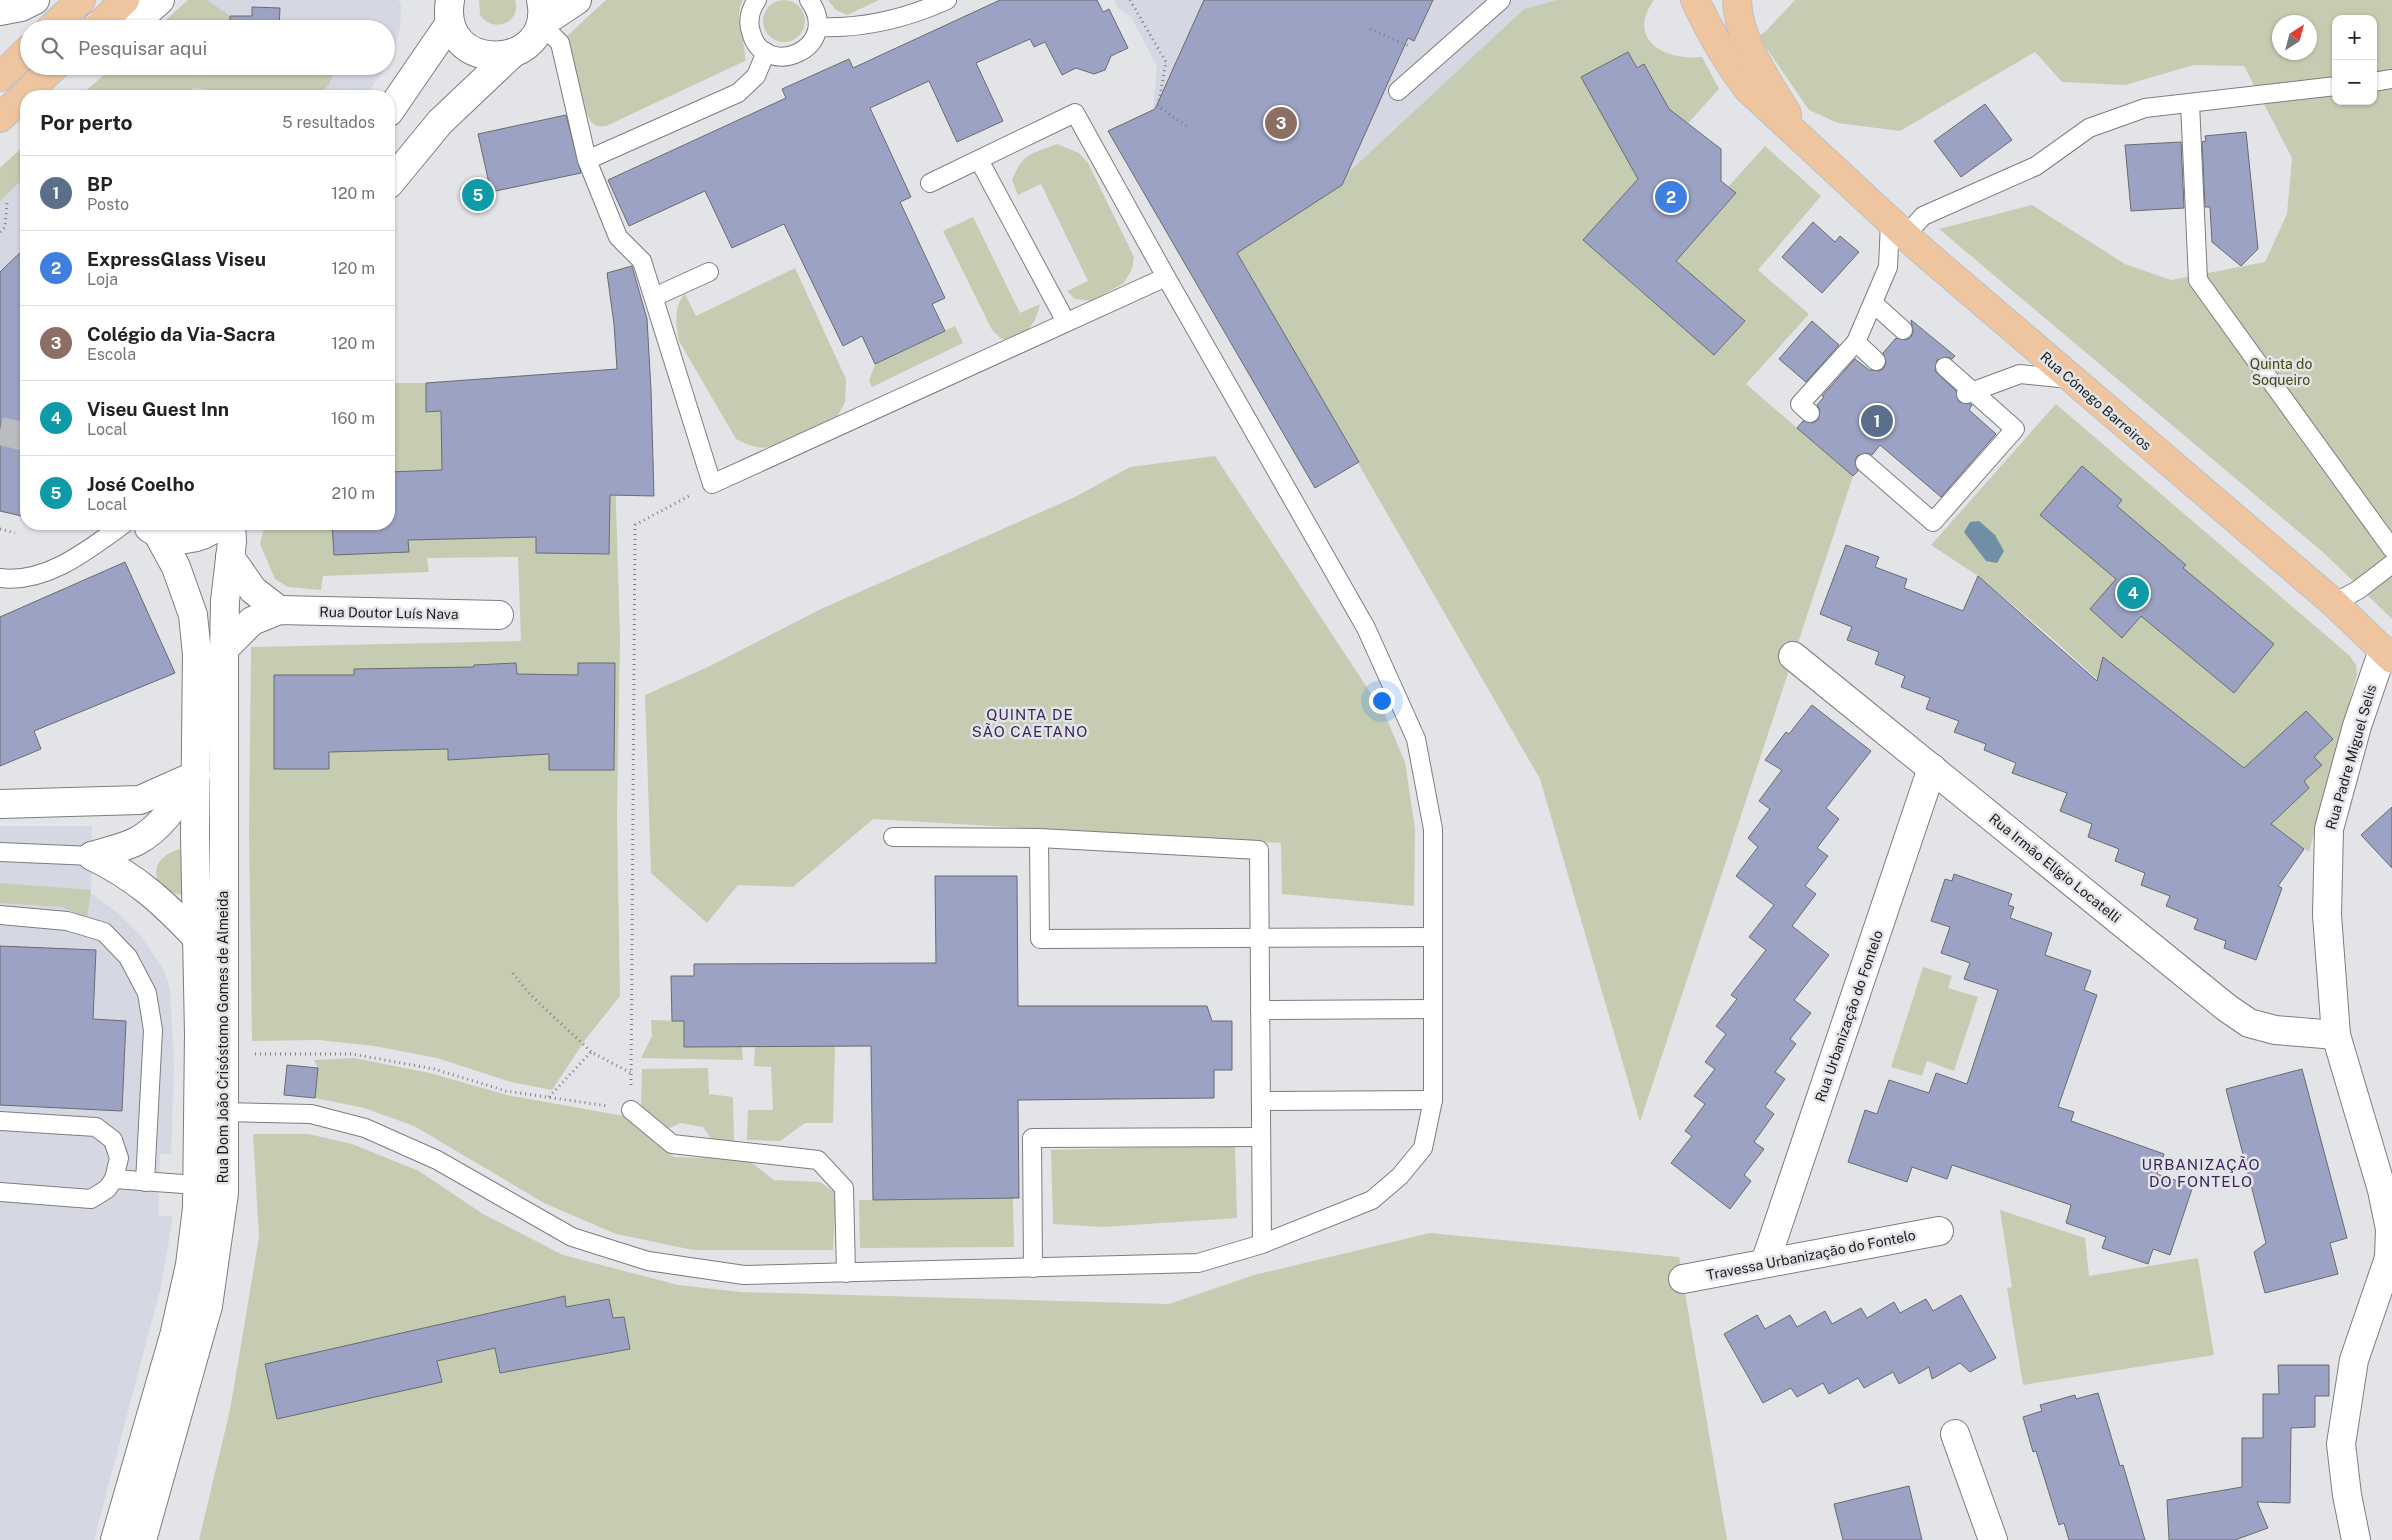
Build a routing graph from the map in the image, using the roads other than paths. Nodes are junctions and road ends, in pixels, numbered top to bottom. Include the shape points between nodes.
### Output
1 (35, 0) edge
2 (81, 0) edge
3 (125, 0) edge
4 (160, 0) edge
5 (577, 0) edge
6 (757, 0) edge
7 (809, 0) edge
8 (947, 0) edge
9 (1501, 0) edge
10 (1695, 0) edge
11 (1737, 0) edge
12 (0, 11) edge
13 (450, 11) edge
14 (539, 18) edge
15 (60, 20) edge
16 (104, 20) edge
17 (128, 20) edge
18 (818, 26) junction
19 (766, 52) junction
20 (513, 54) junction
21 (20, 58) edge
22 (45, 75) edge
23 (0, 77) edge
24 (2392, 79) edge
25 (2377, 81) edge
26 (2332, 86) edge
27 (30, 90) edge
28 (1398, 91) dead end
29 (20, 99) edge
30 (395, 102) edge
31 (2190, 103) junction
32 (0, 118) edge
33 (1802, 139) junction
34 (587, 160) junction
35 (979, 160) junction
36 (395, 177) edge
37 (930, 183) dead end
38 (1897, 229) junction
39 (709, 272) dead end
40 (1166, 277) junction
41 (654, 297) junction
42 (1873, 303) junction
43 (1066, 322) junction
44 (1903, 330) dead end
45 (1856, 342) junction
46 (1876, 361) dead end
47 (1945, 368) dead end
48 (2069, 379) junction
49 (1968, 392) junction
50 (1810, 414) dead end
51 (1865, 463) dead end
52 (115, 530) edge
53 (152, 530) edge
54 (153, 530) edge
55 (212, 530) edge
56 (231, 530) edge
57 (2392, 549) edge
58 (230, 557) junction
59 (2392, 564) edge
60 (0, 578) edge
61 (2334, 603) junction
62 (279, 610) junction
63 (500, 615) dead end
64 (224, 649) junction
65 (2387, 655) edge
66 (1793, 656) dead end
67 (1932, 768) junction
68 (196, 774) junction
69 (0, 804) edge
70 (893, 837) dead end
71 (1039, 838) junction
72 (0, 852) edge
73 (92, 856) junction
74 (0, 915) edge
75 (1433, 937) junction
76 (197, 938) junction
77 (1259, 938) junction
78 (1433, 1009) junction
79 (1260, 1010) junction
80 (2336, 1035) junction
81 (1433, 1100) junction
82 (1261, 1101) junction
83 (631, 1110) road end
84 (223, 1112) junction
85 (0, 1122) edge
86 (1261, 1137) junction
87 (114, 1179) junction
88 (145, 1182) junction
89 (197, 1186) junction
90 (0, 1192) edge
91 (1939, 1230) dead end
92 (1262, 1244) junction
93 (1766, 1264) junction
94 (1033, 1268) junction
95 (846, 1273) junction
96 (1683, 1279) dead end
97 (1954, 1434) dead end
98 (115, 1540) edge
99 (142, 1540) edge
100 (1993, 1540) edge
101 (2356, 1540) edge

1 - 12 street
2 - 15 main road
3 - 16 main road
4 - 17 street via 141,17
5 - 14 street via 553,16
6 - 19 lane via 749,16 749,26 755,41
7 - 18 lane
8 - 18 lane via 887,22 844,28
9 - 28 lane
10 - 33 main road, Rua Cónego Barreiros via 1729,65 1748,89
11 - 33 main road, Rua Cónego Barreiros via 1739,23 1761,69
13 - 20 street via 457,37 475,52 498,57
13 - 30 street
14 - 20 street via 526,46
14 - 34 lane via 560,43
18 - 19 lane via 812,42 799,54 776,57
19 - 34 lane via 756,76 738,93
20 - 36 street via 440,122
21 - 23 main road
22 - 27 main road
24 - 25 lane
26 - 31 lane
29 - 32 main road
31 - 38 lane via 2145,108 2089,128 2036,166
31 - 57 lane via 2198,280
33 - 38 main road, Rua Cónego Barreiros
34 - 41 lane via 618,237 642,261
35 - 37 lane
35 - 40 lane via 1075,113
35 - 43 lane
38 - 42 lane via 1888,267
38 - 48 main road, Rua Cónego Barreiros
39 - 41 lane
40 - 43 lane
40 - 75 lane via 1366,628 1416,739 1433,829
41 - 43 lane via 712,484
42 - 44 lane
42 - 45 lane
45 - 46 lane
45 - 50 lane via 1800,404
47 - 49 lane
48 - 49 lane via 2020,374
48 - 61 main road, Rua Cónego Barreiros
49 - 51 lane via 2015,429 1933,522
52 - 60 lane via 42,574 18,580
53 - 68 street, Rua Dom João Crisóstomo Gomes de Almeida via 176,567 194,615 197,654
54 - 55 street, Rua Dom João Crisóstomo Gomes de Almeida via 176,540 193,539
56 - 58 street, Rua Dom João Crisóstomo Gomes de Almeida
58 - 62 street via 253,590
58 - 64 street, Rua Dom João Crisóstomo Gomes de Almeida
59 - 61 lane via 2358,590
61 - 65 main road, Rua Cónego Barreiros
62 - 63 street, Rua Doutor Luís Nava
62 - 64 street, Rua Doutor Luís Nava via 252,621
64 - 84 street, Rua Dom João Crisóstomo Gomes de Almeida
65 - 80 street, Rua Padre Miguel Selis via 2357,726 2329,829 2327,915
66 - 67 street, Rua Irmão Elígio Locatelli
67 - 80 street, Rua Irmão Elígio Locatelli via 2226,1008 2249,1023 2274,1030
67 - 93 street, Rua Urbanização do Fontelo
68 - 69 street via 140,800
68 - 73 street via 152,831 136,841
68 - 76 street, Rua Dom João Crisóstomo Gomes de Almeida
70 - 71 lane
71 - 77 lane via 1259,850
71 - 77 lane via 1040,939
72 - 73 lane
73 - 76 street via 144,886 164,902
74 - 88 lane via 67,921 104,932 128,956 147,993 153,1030
75 - 77 lane
75 - 78 lane
76 - 89 street, Rua Dom João Crisóstomo Gomes de Almeida
77 - 79 lane
78 - 79 lane
78 - 81 lane
79 - 82 lane
80 - 101 street, Rua Padre Miguel Selis via 2382,1190 2390,1229 2389,1258 2354,1360 2341,1444
81 - 82 lane
81 - 92 lane via 1423,1148 1400,1176 1372,1200
82 - 86 lane
83 - 95 lane via 672,1144 818,1160 844,1188
84 - 95 lane via 311,1114 364,1128 437,1160 572,1237 648,1261 744,1276
84 - 99 street, Rua Dom João Crisóstomo Gomes de Almeida via 224,1193 208,1306
85 - 87 lane via 96,1127 112,1140 117,1150 119,1165
86 - 92 lane
86 - 94 lane via 1032,1138
87 - 88 lane
87 - 90 lane via 107,1189 91,1199
88 - 89 lane
89 - 98 street, Rua Dom João Crisóstomo Gomes de Almeida via 190,1265 174,1336
91 - 93 street, Travessa Urbanização do Fontelo
92 - 94 lane via 1198,1263
93 - 96 street, Travessa Urbanização do Fontelo
94 - 95 lane
97 - 100 street

